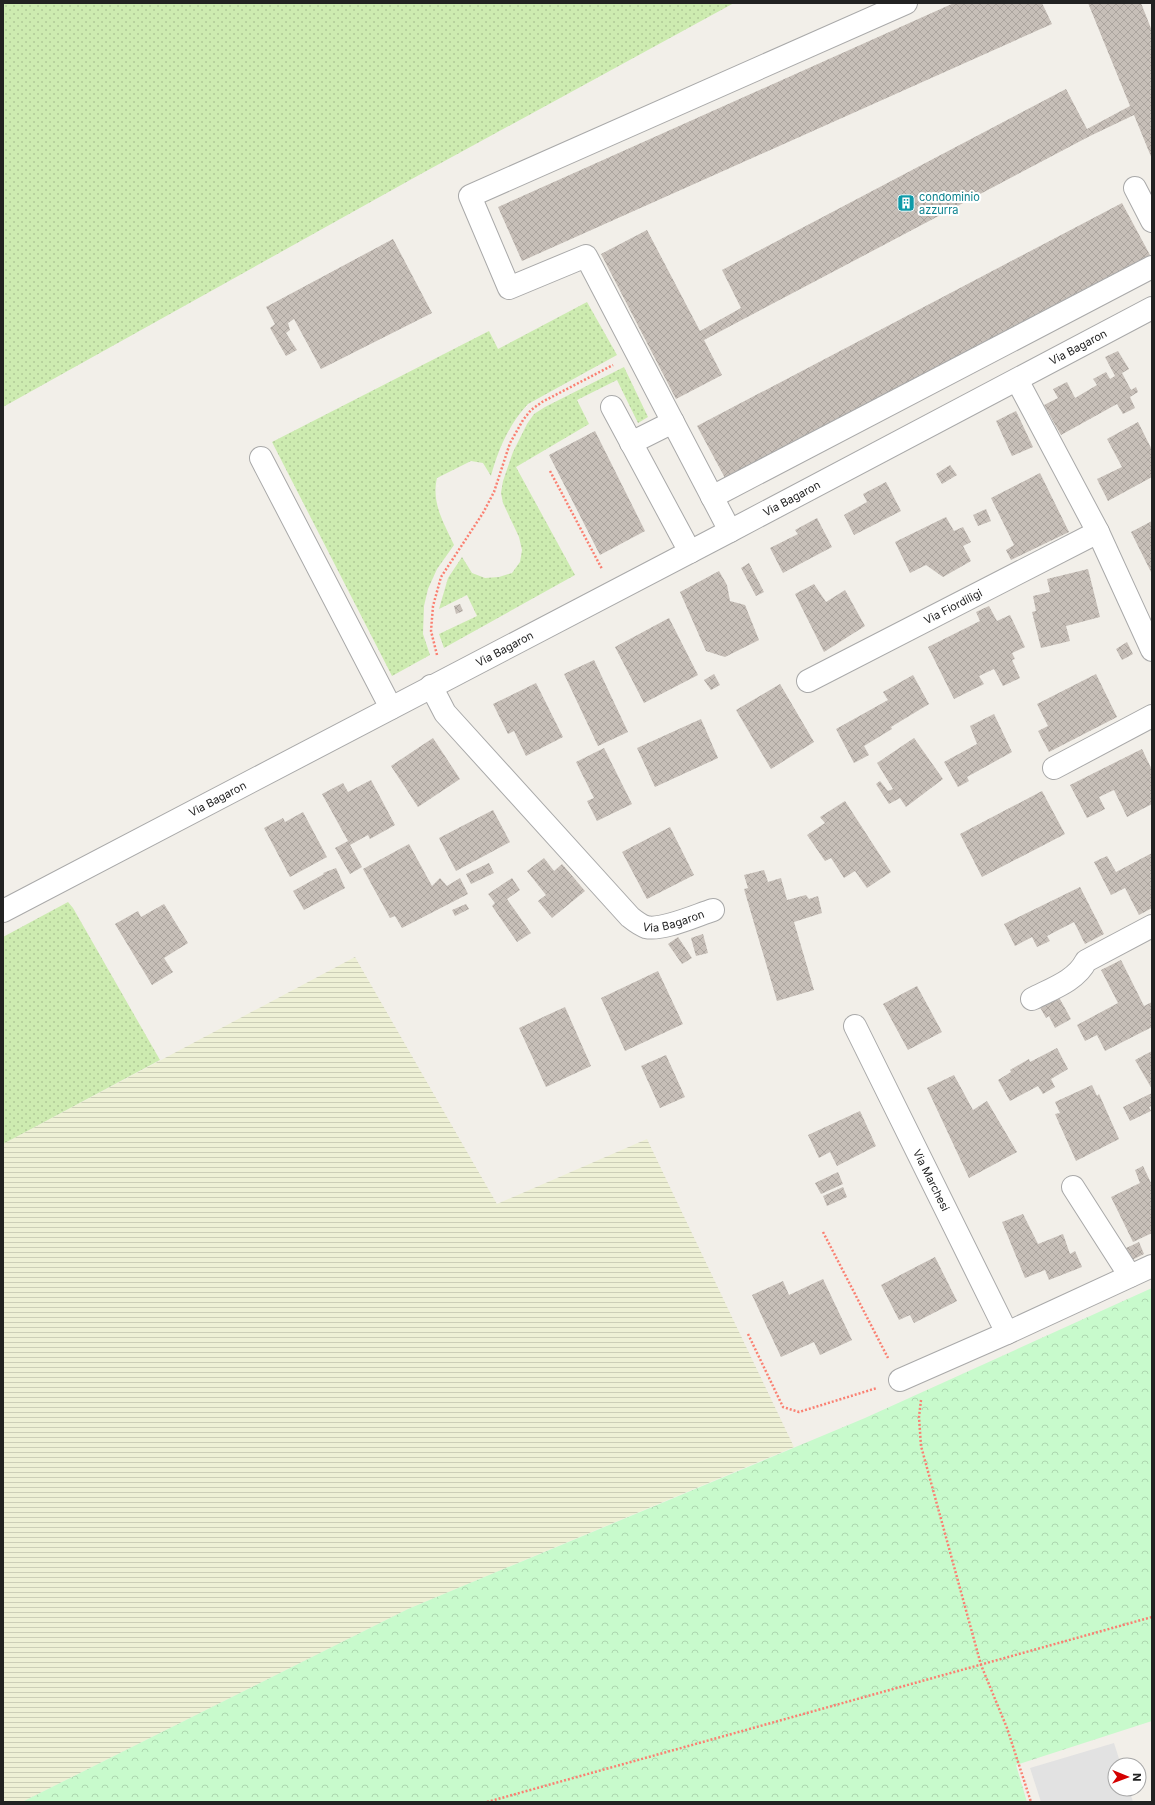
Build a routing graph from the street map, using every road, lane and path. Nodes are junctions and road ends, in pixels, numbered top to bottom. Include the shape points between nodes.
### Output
1 (906, 3) edge
2 (1135, 188) dead end
3 (1150, 213) edge
4 (1152, 267) edge
5 (1152, 308) edge
6 (637, 353) junction
7 (1017, 380) junction
8 (612, 407) dead end
9 (673, 422) junction
10 (632, 443) junction
11 (261, 458) dead end
12 (550, 471) dead end
13 (712, 497) junction
14 (730, 531) junction
15 (1098, 532) junction
16 (690, 552) junction
17 (602, 569) dead end
18 (1152, 650) edge
19 (438, 657) dead end
20 (808, 681) dead end
21 (431, 686) junction
22 (391, 708) junction
23 (1152, 716) edge
24 (1054, 768) dead end
25 (713, 910) dead end
26 (3, 911) edge
27 (1152, 926) edge
28 (1032, 999) dead end
29 (855, 1026) dead end
30 (1073, 1187) dead end
31 (823, 1232) dead end
32 (1152, 1266) edge
33 (1130, 1276) junction
34 (1007, 1333) junction
35 (748, 1334) dead end
36 (925, 1370) junction
37 (900, 1380) junction
38 (1152, 1617) edge
39 (981, 1665) junction
40 (486, 1802) edge
41 (1031, 1802) edge

1 - 6 street via 470,196 509,288 586,256
2 - 3 street
4 - 13 street
5 - 7 street, Via Bagaron
6 - 9 street
6 - 19 path via 542,402 523,420 510,443 494,492 441,577 433,606 431,631
7 - 14 street, Via Bagaron
7 - 15 street
8 - 10 street
9 - 10 street
9 - 13 street
10 - 16 street
11 - 22 street
12 - 17 path
13 - 14 street
14 - 16 street, Via Bagaron
15 - 18 street
15 - 20 street, Via Fiordiligi
16 - 21 street, Via Bagaron
21 - 22 street, Via Bagaron
21 - 25 street, Via Bagaron via 445,713 638,924 655,928
22 - 26 street, Via Bagaron
23 - 24 street
27 - 28 street via 1086,960 1082,969 1071,978
29 - 34 street, Via Marchesi
30 - 33 street
31 - 37 path
32 - 33 street
33 - 34 street
34 - 36 street
35 - 37 path via 783,1407 799,1412
36 - 37 street
36 - 39 path via 919,1417 921,1446
38 - 39 path
39 - 40 path
39 - 41 path via 1007,1728

